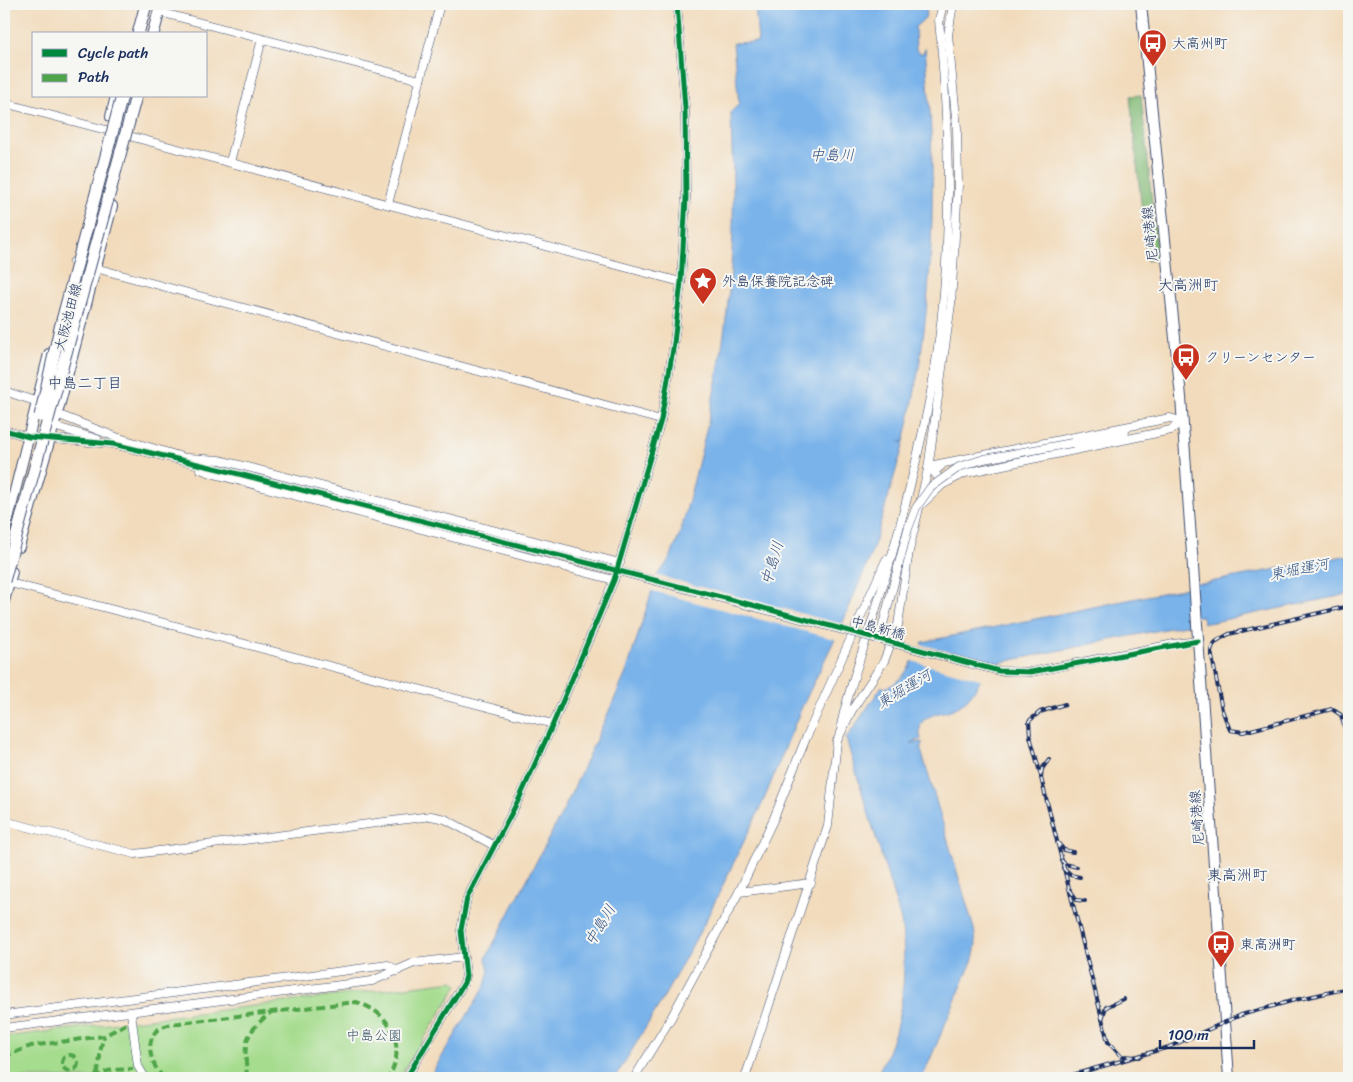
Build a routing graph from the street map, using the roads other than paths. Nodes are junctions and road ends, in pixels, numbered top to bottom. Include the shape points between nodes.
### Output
1 (140, 4) edge
2 (146, 4) edge
3 (154, 4) edge
4 (440, 4) edge
5 (677, 4) edge
6 (943, 4) edge
7 (953, 4) edge
8 (1141, 4) edge
9 (163, 7) edge
10 (133, 32) edge
11 (139, 32) edge
12 (147, 32) edge
13 (154, 32) edge
14 (157, 32) edge
15 (262, 39) junction
16 (420, 80) junction
17 (115, 98) edge
18 (122, 98) edge
19 (123, 98) edge
20 (130, 98) edge
21 (135, 98) edge
22 (140, 98) edge
23 (4, 103) edge
24 (107, 131) junction
25 (125, 135) junction
26 (230, 162) junction
27 (388, 204) junction
28 (72, 262) junction
29 (95, 268) junction
30 (681, 282) junction
31 (40, 387) junction
32 (4, 391) edge
33 (37, 400) junction
34 (57, 414) junction
35 (661, 420) junction
36 (1181, 420) junction
37 (54, 426) junction
38 (4, 430) edge
39 (29, 437) junction
40 (50, 438) junction
41 (113, 444) junction
42 (187, 460) junction
43 (952, 461) junction
44 (928, 469) junction
45 (952, 479) junction
46 (918, 512) junction
47 (899, 531) junction
48 (4, 535) edge
49 (4, 556) edge
50 (620, 563) junction
51 (614, 580) junction
52 (5, 582) edge
53 (4, 601) edge
54 (879, 640) junction
55 (1198, 641) junction
56 (553, 724) junction
57 (837, 741) junction
58 (4, 821) edge
59 (495, 846) junction
60 (811, 883) junction
61 (739, 892) junction
62 (464, 957) junction
63 (398, 971) junction
64 (131, 1013) junction
65 (4, 1015) edge
66 (4, 1028) edge
67 (145, 1078) edge
68 (406, 1078) edge
69 (634, 1078) edge
70 (745, 1078) edge
71 (1229, 1078) edge

1 - 10 main road
2 - 11 highway
3 - 12 highway
4 - 16 street
5 - 30 street via 685,108 686,189
6 - 47 street via 939,20 949,164 944,291 931,391
7 - 44 street via 948,35 957,128 958,185 951,304
8 - 36 main road, 尼崎港線
9 - 13 highway
9 - 14 main road
9 - 15 street
15 - 16 street
15 - 26 street
16 - 27 street
17 - 24 main road, 大阪池田線
18 - 49 highway, bridge via 60,328
19 - 31 highway, bridge via 116,141 63,340 57,360
20 - 25 highway
21 - 52 highway, bridge
22 - 25 main road, 大阪池田線
23 - 24 street
24 - 25 street
24 - 28 main road, 大阪池田線
25 - 26 street
25 - 29 main road, 大阪池田線
26 - 27 street
27 - 30 street
28 - 29 street
28 - 31 main road, 大阪池田線
29 - 34 main road, 大阪池田線
29 - 35 street
30 - 35 street
31 - 33 main road, 大阪池田線
32 - 33 street
33 - 34 street
33 - 37 street via 41,416
33 - 39 main road, 大阪池田線
34 - 37 main road, 大阪池田線
34 - 42 street
35 - 50 street
36 - 43 street via 1170,418
36 - 45 street via 1171,430 998,465
36 - 54 street, bridge via 968,465 944,477 930,488 916,508
36 - 55 main road, 尼崎港線
37 - 40 main road, 大阪池田線
37 - 41 street
38 - 39 street
39 - 40 street
39 - 48 main road, 大阪池田線
40 - 41 street
40 - 52 main road, 大阪池田線
41 - 42 street
42 - 50 street via 220,460
42 - 51 street via 214,474
42 - 54 street, 中島新橋, bridge
43 - 44 street
43 - 45 street via 934,472 940,480
44 - 46 street
45 - 46 street via 928,497
46 - 57 street via 908,551 898,626 884,661 852,710
47 - 57 street
47 - 61 street
50 - 51 street
51 - 56 street
52 - 53 main road, 大阪池田線
52 - 56 street
54 - 55 street, 中島新橋, bridge via 998,671 1031,672
55 - 71 main road, 尼崎港線
56 - 59 street
57 - 60 street via 830,819
58 - 59 street via 128,854 431,816 445,819
59 - 62 street via 464,910 460,930
60 - 61 street
60 - 70 street
61 - 69 street via 671,1018
62 - 63 street via 414,963
62 - 68 street via 466,976 460,992
63 - 64 street via 372,982
63 - 65 street via 388,965
64 - 66 street
64 - 67 street via 138,1066

